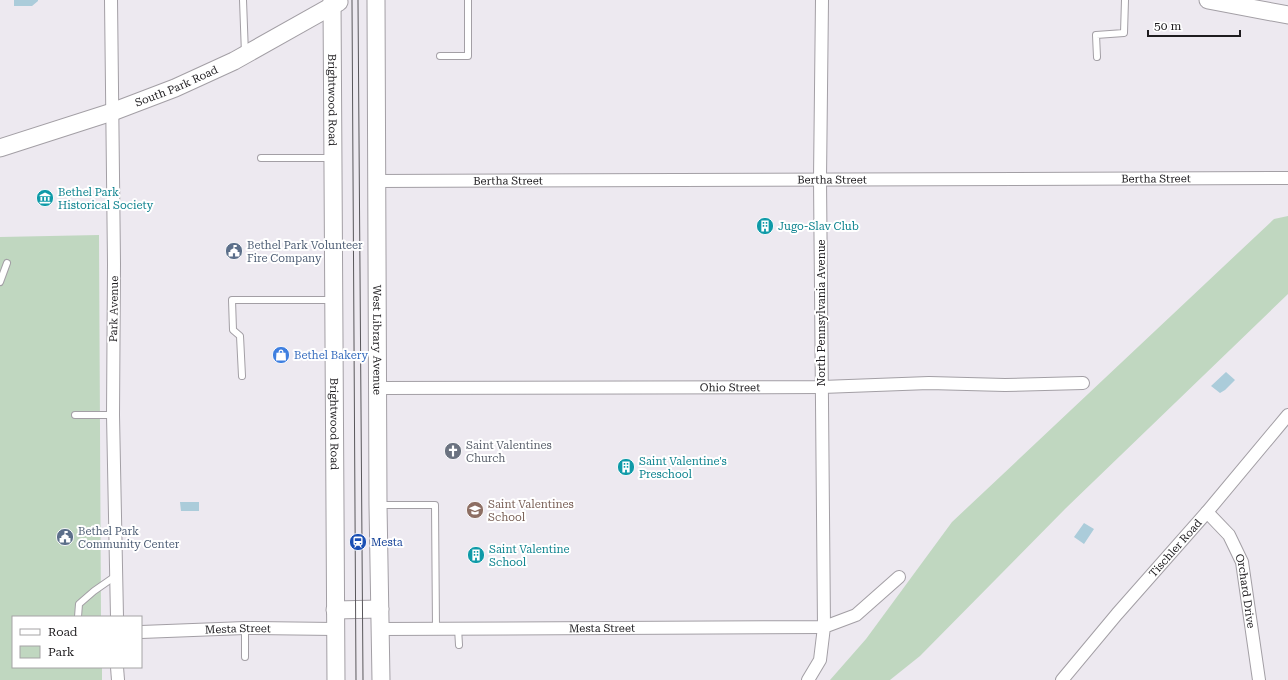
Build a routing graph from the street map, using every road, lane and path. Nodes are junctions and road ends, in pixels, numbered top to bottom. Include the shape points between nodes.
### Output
1 (111, 0) edge
2 (243, 0) edge
3 (376, 0) edge
4 (468, 0) edge
5 (822, 0) edge
6 (1125, 0) edge
7 (1208, 0) edge
8 (335, 3) edge
9 (1288, 15) edge
10 (245, 55) junction
11 (440, 56) dead end
12 (1097, 57) dead end
13 (112, 112) junction
14 (0, 148) edge
15 (261, 158) dead end
16 (332, 158) junction
17 (1288, 178) edge
18 (820, 179) junction
19 (376, 181) junction
20 (7, 263) dead end
21 (0, 282) edge
22 (332, 300) junction
23 (242, 376) dead end
24 (1083, 383) dead end
25 (822, 387) junction
26 (378, 388) junction
27 (75, 415) dead end
28 (113, 415) junction
29 (1288, 415) edge
30 (378, 505) junction
31 (1207, 512) junction
32 (117, 575) junction
33 (899, 577) dead end
34 (380, 609) junction
35 (335, 610) junction
36 (78, 616) edge
37 (117, 616) edge
38 (824, 627) junction
39 (245, 628) junction
40 (436, 628) junction
41 (458, 628) junction
42 (335, 629) junction
43 (380, 629) junction
44 (142, 632) edge
45 (459, 645) dead end
46 (245, 657) dead end
47 (117, 668) edge
48 (118, 680) edge
49 (336, 680) edge
50 (381, 680) edge
51 (808, 680) edge
52 (1062, 680) edge
53 (1260, 680) edge

1 - 13 street, Park Avenue
2 - 10 lane
3 - 19 street, West Library Avenue
4 - 11 lane via 468,56
5 - 18 street, North Pennsylvania Avenue
6 - 12 lane via 1124,33 1096,35
7 - 9 street
8 - 10 street, South Park Road
8 - 16 street, Brightwood Road
10 - 13 street, South Park Road via 175,88
13 - 14 street, South Park Road
13 - 28 street, Park Avenue
15 - 16 lane
16 - 22 street, Brightwood Road
17 - 18 street, Bertha Street
18 - 19 street, Bertha Street
18 - 25 street, North Pennsylvania Avenue
19 - 26 street, West Library Avenue
20 - 21 lane
22 - 23 lane via 232,300 233,330 240,336
22 - 35 street, Brightwood Road
24 - 25 street, Ohio Street
25 - 26 street, Ohio Street
25 - 38 street, North Pennsylvania Avenue
26 - 30 street, West Library Avenue
27 - 28 lane
28 - 32 street, Park Avenue
29 - 31 street, Tischler Road
30 - 34 street, West Library Avenue
30 - 40 lane via 435,505
31 - 52 street, Tischler Road
31 - 53 street, Orchard Drive via 1229,535 1242,562
32 - 36 lane via 79,604
32 - 37 street, Park Avenue
33 - 38 street via 856,614
34 - 35 street
34 - 43 street, West Library Avenue
35 - 42 street, Brightwood Road
38 - 41 street, Mesta Street
38 - 51 street, North Pennsylvania Avenue via 820,660
39 - 42 street, Mesta Street
39 - 44 street, Mesta Street
39 - 46 lane
40 - 41 street, Mesta Street
40 - 43 street, Mesta Street
41 - 45 lane
42 - 49 street, Brightwood Road
43 - 50 street, West Library Avenue
47 - 48 street

